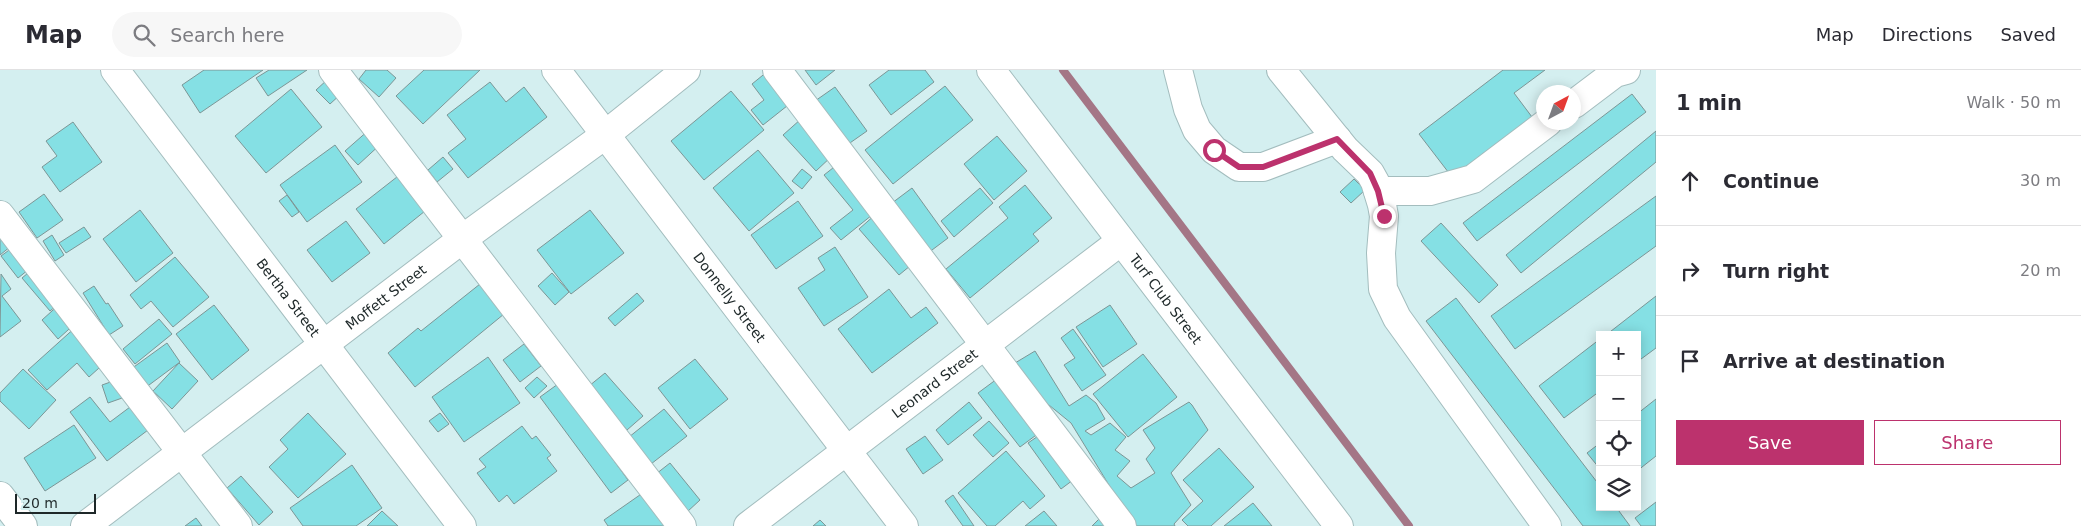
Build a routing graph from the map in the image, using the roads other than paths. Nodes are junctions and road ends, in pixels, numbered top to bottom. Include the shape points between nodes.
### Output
1 (115, 70) edge
2 (332, 70) edge
3 (556, 70) edge
4 (686, 70) edge
5 (777, 70) edge
6 (991, 70) edge
7 (1178, 70) edge
8 (1281, 70) edge
9 (1626, 70) edge
10 (1581, 99) edge
11 (1537, 130) edge
12 (605, 135) junction
13 (1337, 139) junction
14 (1378, 191) junction
15 (0, 215) edge
16 (461, 240) junction
17 (1121, 241) junction
18 (324, 345) junction
19 (985, 346) junction
20 (846, 450) junction
21 (180, 452) junction
22 (0, 496) edge
23 (23, 526) edge
24 (85, 526) edge
25 (238, 526) edge
26 (462, 526) edge
27 (682, 526) edge
28 (748, 526) edge
29 (904, 526) edge
30 (1122, 526) edge
31 (1339, 526) edge
32 (1547, 526) edge

1 - 18 street, Bertha Street
2 - 16 street
3 - 12 street, Donnelly Street
4 - 12 street, Moffett Street
5 - 19 street
6 - 17 street, Turf Club Street
7 - 13 street via 1197,130 1214,150 1239,167 1263,167
8 - 13 street
9 - 10 street via 1615,73
11 - 14 street via 1473,179 1430,191
12 - 16 street, Moffett Street
12 - 20 street, Donnelly Street
13 - 14 street via 1370,173
14 - 32 street via 1384,216 1383,289 1397,318
15 - 21 street
16 - 18 street, Moffett Street
16 - 27 street
17 - 19 street, Leonard Street
17 - 31 street, Turf Club Street
18 - 21 street, Moffett Street
18 - 26 street, Bertha Street
19 - 20 street, Leonard Street
19 - 30 street
20 - 28 street, Leonard Street
20 - 29 street, Donnelly Street
21 - 24 street, Moffett Street
21 - 25 street
22 - 23 street

